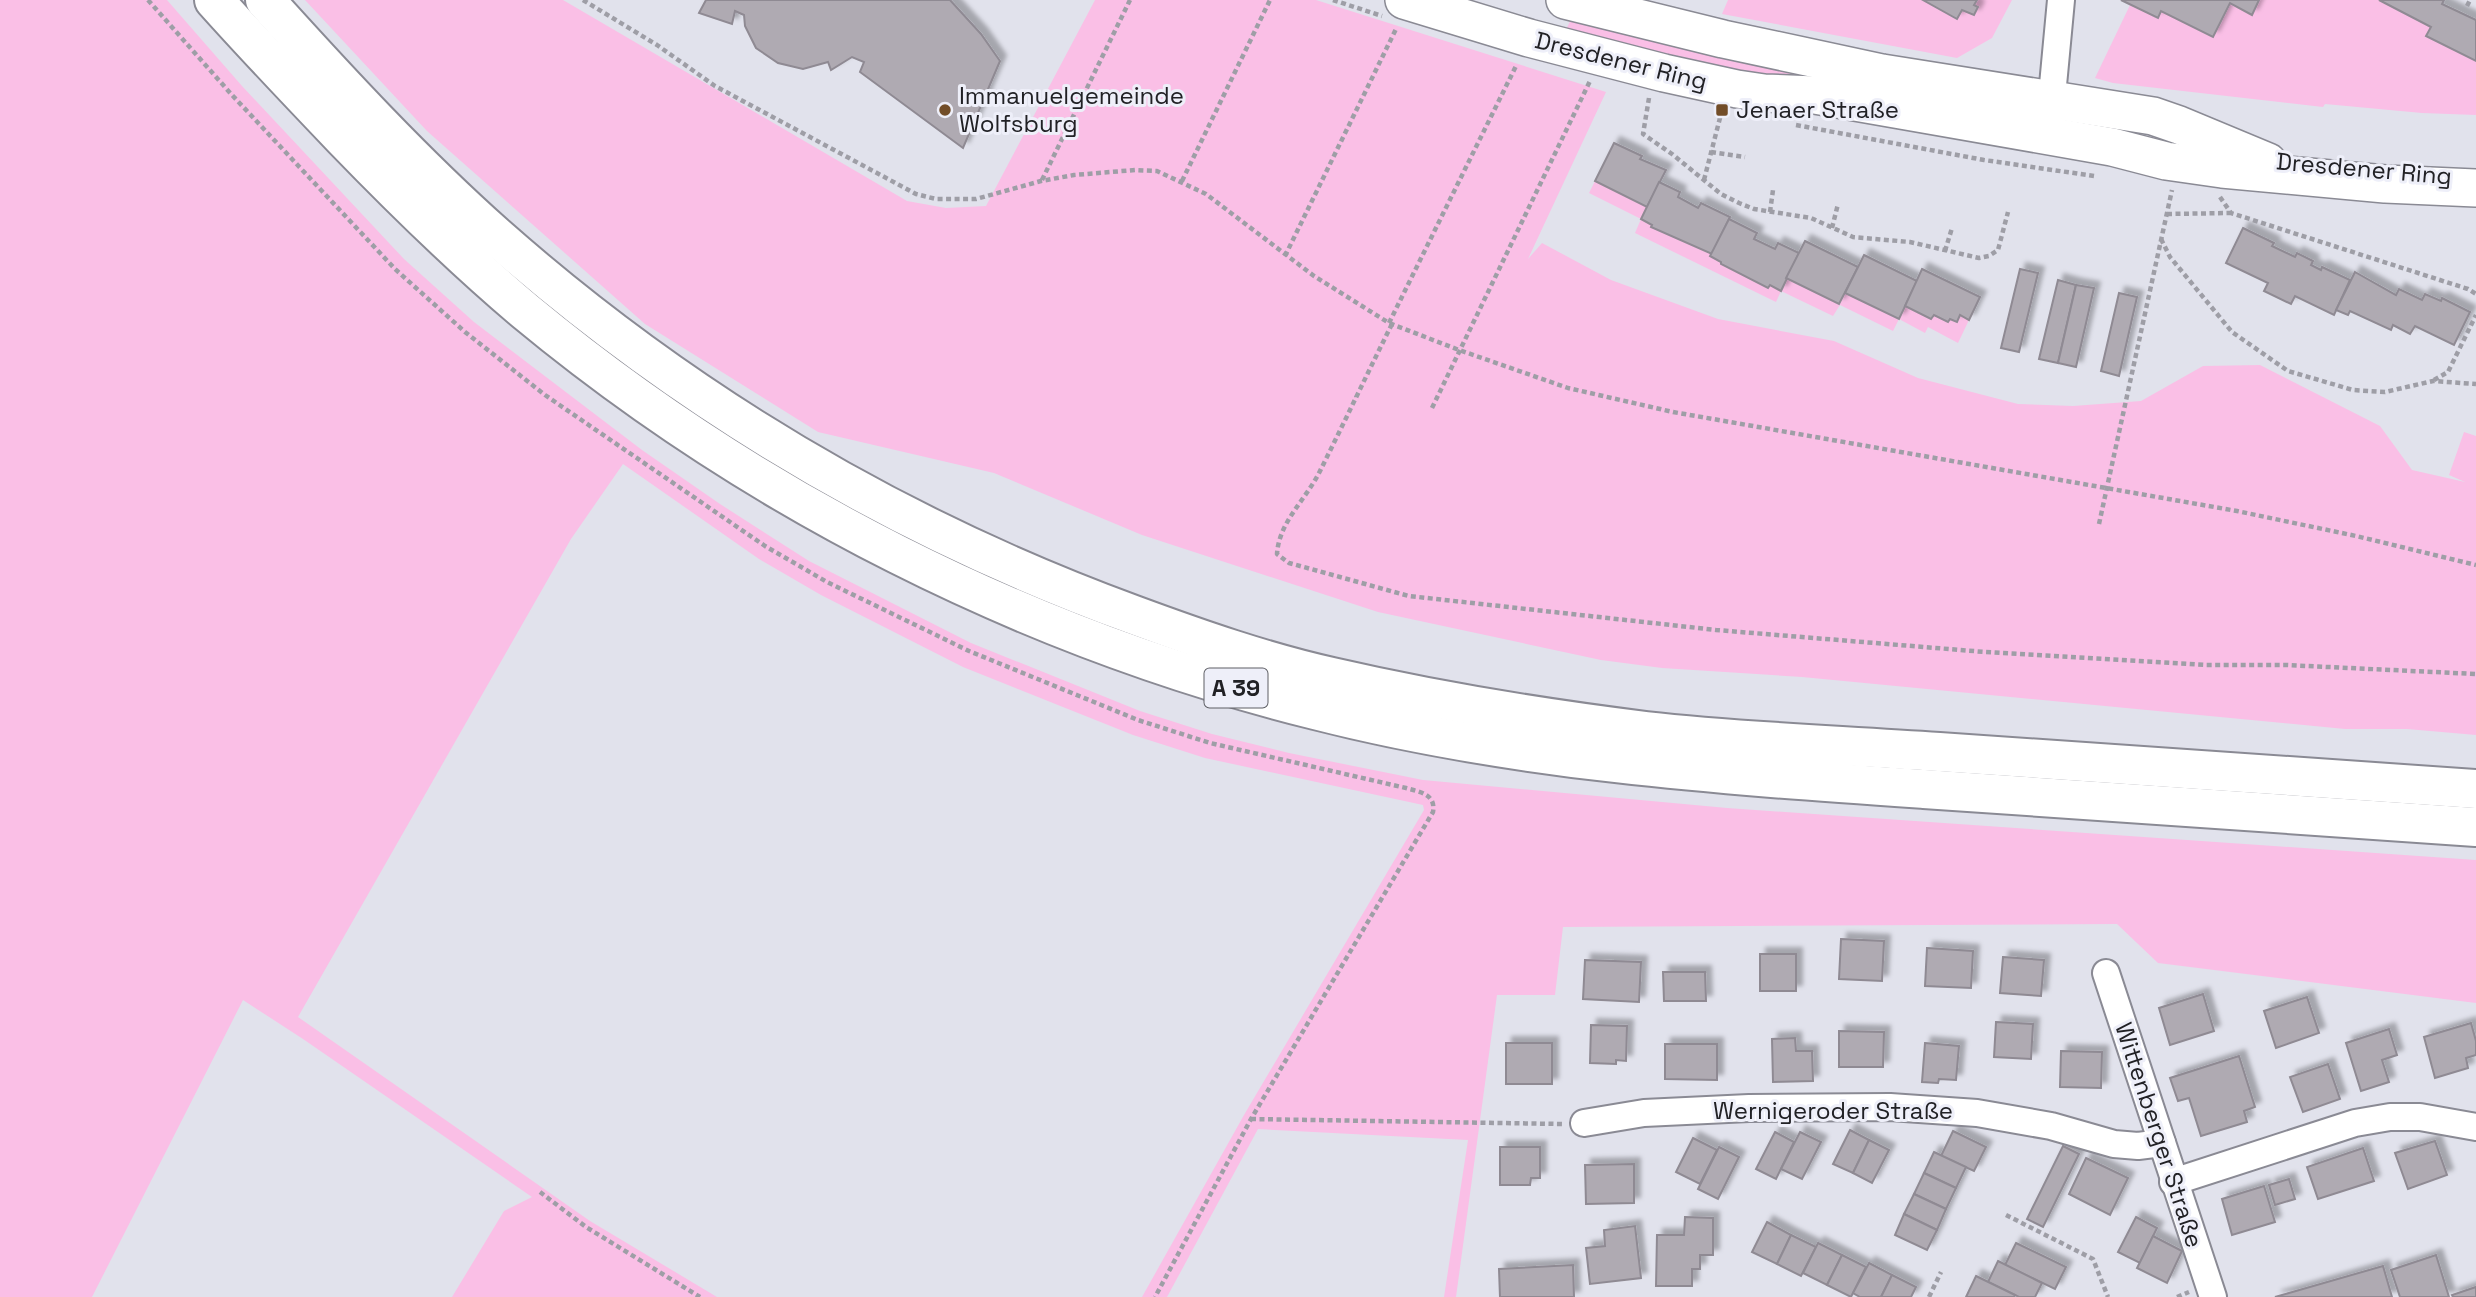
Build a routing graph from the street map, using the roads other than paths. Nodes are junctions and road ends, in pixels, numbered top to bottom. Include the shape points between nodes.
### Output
1 (214, 0) edge
2 (265, 0) edge
3 (1565, 0) edge
4 (2061, 0) edge
5 (1402, 11) edge
6 (2050, 118) junction
7 (2476, 178) edge
8 (2476, 188) edge
9 (2476, 789) edge
10 (2476, 827) edge
11 (2106, 973) dead end
12 (1584, 1123) road end
13 (2476, 1127) edge
14 (2162, 1143) junction
15 (2174, 1182) junction
16 (2213, 1297) edge

1 - 10 highway, A 39 via 404,201 524,310 653,408 789,495 934,572 1055,626 1180,673 1317,711 1448,739 1648,768
2 - 9 highway, A 39 via 337,80 495,235 617,336 705,398 795,456 946,537 1067,591 1193,637 1327,676 1465,705 1650,731
3 - 6 street, Dresdener Ring via 1817,60 1938,83
4 - 6 street
5 - 6 street, Dresdener Ring via 1764,93
6 - 7 street, Dresdener Ring via 2153,116 2276,164
6 - 8 street, Dresdener Ring via 2112,147 2165,161 2222,170
11 - 14 street, Wittenberger Straße
12 - 14 street, Wernigeroder Straße via 1644,1113 1889,1107 1977,1113 2051,1126 2114,1144
13 - 15 street via 2420,1117 2355,1123
14 - 15 street, Wittenberger Straße
15 - 16 street, Wittenberger Straße

